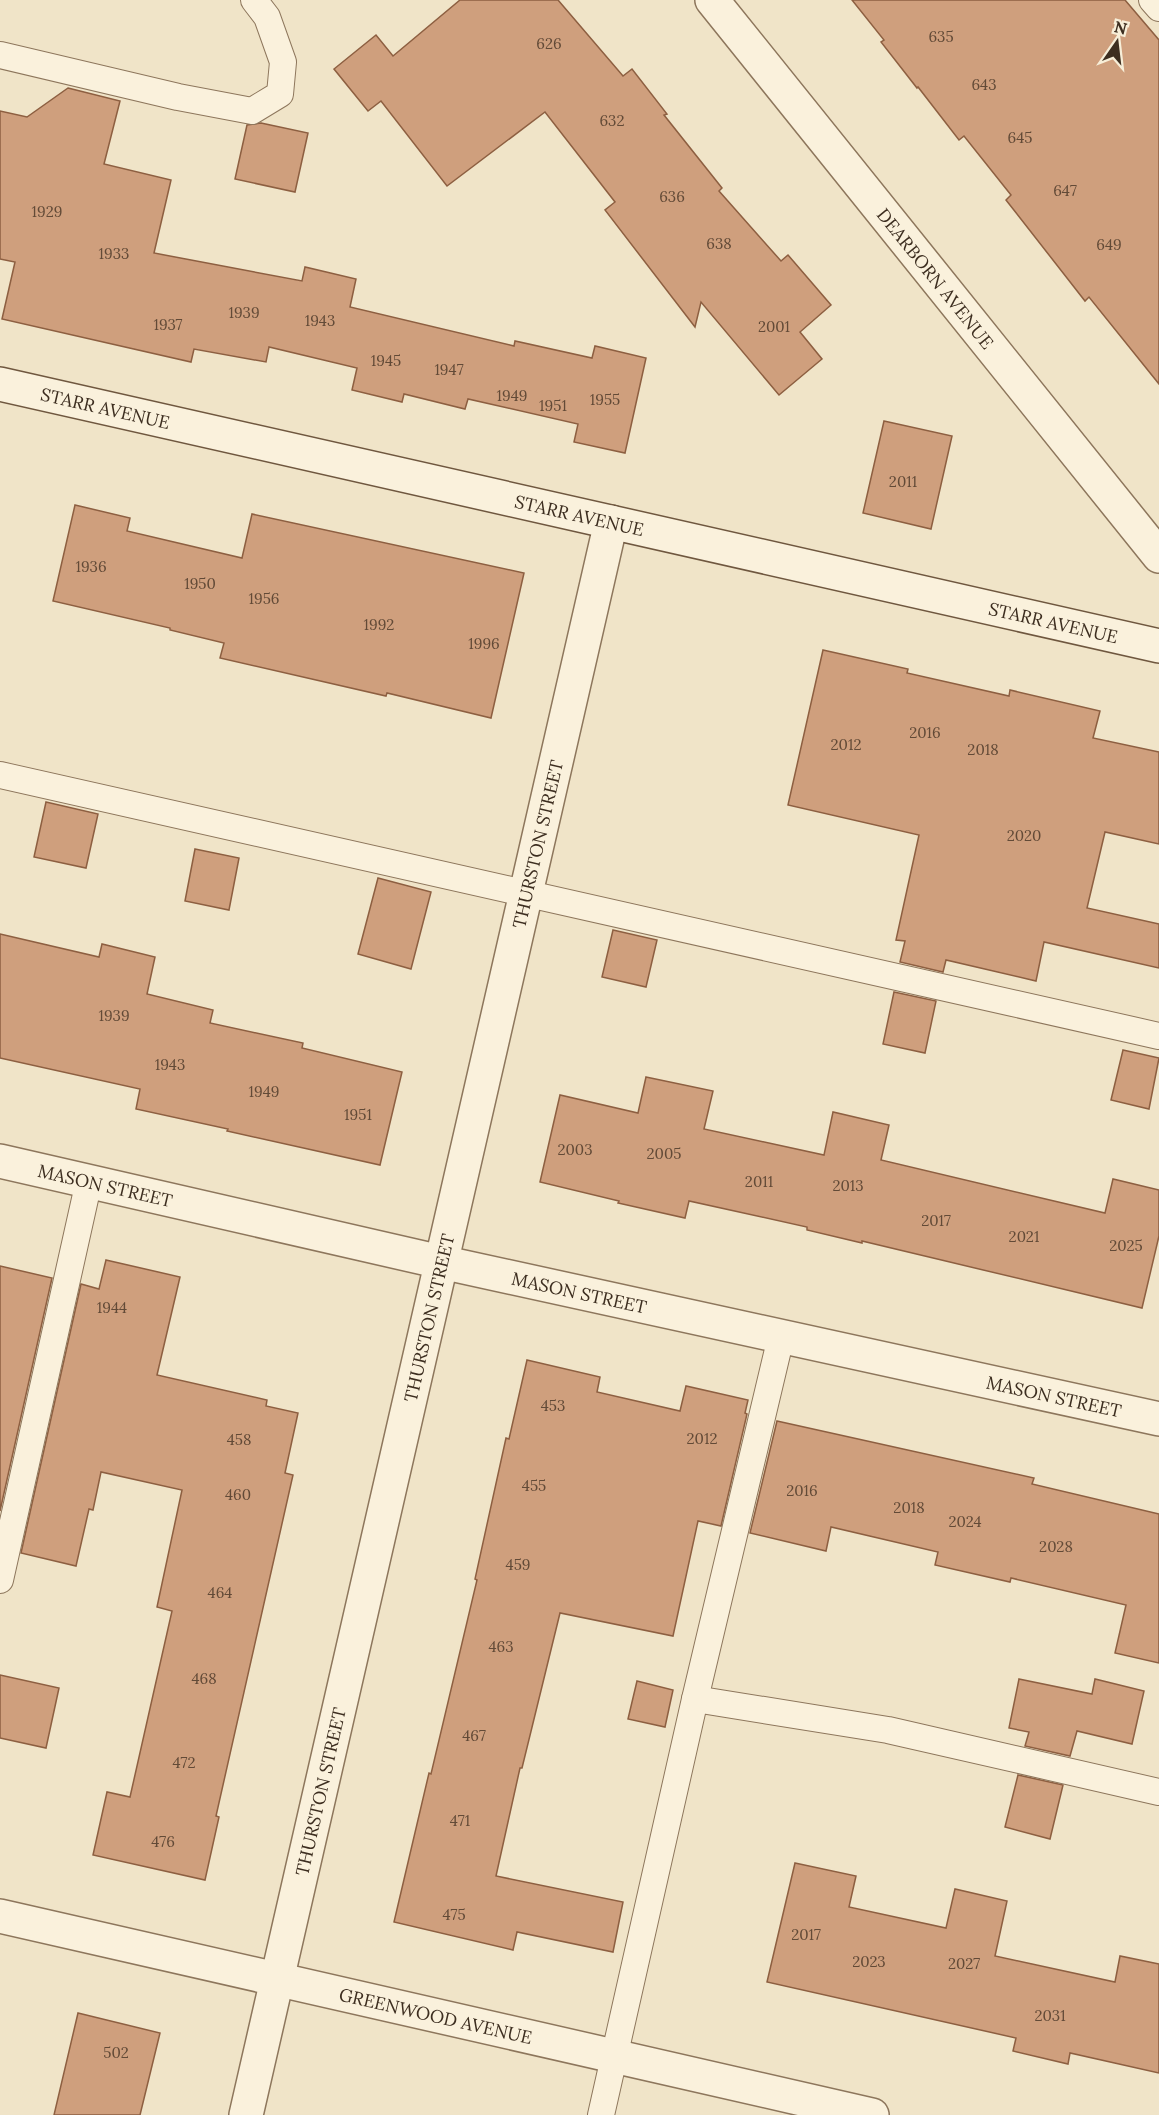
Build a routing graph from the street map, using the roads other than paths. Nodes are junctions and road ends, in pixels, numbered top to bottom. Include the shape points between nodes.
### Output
1 (254, 0) edge
2 (1152, 0) edge
3 (714, 1) edge
4 (1159, 8) edge
5 (0, 56) edge
6 (0, 384) edge
7 (611, 522) junction
8 (1159, 556) edge
9 (1159, 646) edge
10 (0, 775) edge
11 (526, 893) junction
12 (1159, 1036) edge
13 (0, 1161) edge
14 (89, 1181) junction
15 (441, 1262) junction
16 (781, 1337) junction
17 (1159, 1419) edge
18 (4, 1539) edge
19 (0, 1580) edge
20 (695, 1699) junction
21 (1159, 1792) edge
22 (0, 1916) edge
23 (277, 1979) junction
24 (615, 2056) junction
25 (246, 2115) edge
26 (601, 2115) edge
27 (872, 2115) edge

1 - 5 lane via 267,17 283,62 280,94 252,111
2 - 4 lane
3 - 8 street, DEARBORN AVENUE
6 - 7 street, STARR AVENUE
7 - 9 street, STARR AVENUE
7 - 11 street, THURSTON STREET
10 - 11 lane
11 - 12 lane
11 - 15 street, THURSTON STREET
13 - 14 street, MASON STREET
14 - 15 street, MASON STREET
14 - 18 lane
15 - 16 street, MASON STREET
15 - 23 street, THURSTON STREET
16 - 17 street, MASON STREET
16 - 20 lane
18 - 19 lane
20 - 21 lane via 888,1730
20 - 24 lane
22 - 23 street, GREENWOOD AVENUE
23 - 24 street, GREENWOOD AVENUE
23 - 25 street, THURSTON STREET
24 - 26 lane
24 - 27 street, GREENWOOD AVENUE

